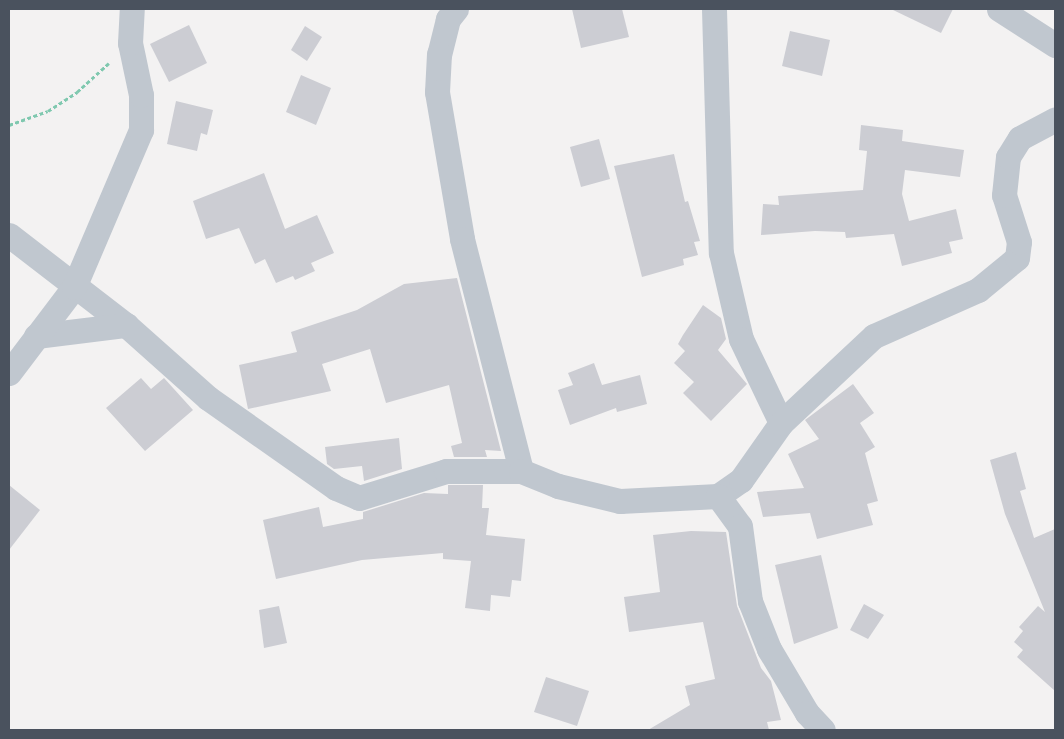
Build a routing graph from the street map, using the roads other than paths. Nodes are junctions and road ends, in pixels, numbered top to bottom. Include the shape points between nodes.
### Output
1 (132, 9) edge
2 (456, 9) edge
3 (714, 9) edge
4 (999, 9) edge
5 (1055, 45) edge
6 (1055, 119) edge
7 (9, 235) edge
8 (74, 287) junction
9 (126, 325) junction
10 (36, 336) junction
11 (9, 373) edge
12 (781, 423) junction
13 (521, 471) junction
14 (718, 496) junction
15 (823, 730) edge

1 - 8 street via 130,43 140,95 141,130
2 - 13 street via 448,19 439,54 437,92 462,239
3 - 12 street via 721,252 741,339
4 - 5 street
6 - 12 street via 1020,138 1008,157 1004,194 1019,242 1017,258 978,290 874,336
7 - 8 street
8 - 9 street
8 - 10 street
9 - 10 street
9 - 13 street via 208,398 336,488 359,498 446,471
10 - 11 street
12 - 14 street via 741,480
13 - 14 street via 558,486 620,501
14 - 15 street via 740,526 750,601 769,649 807,713

